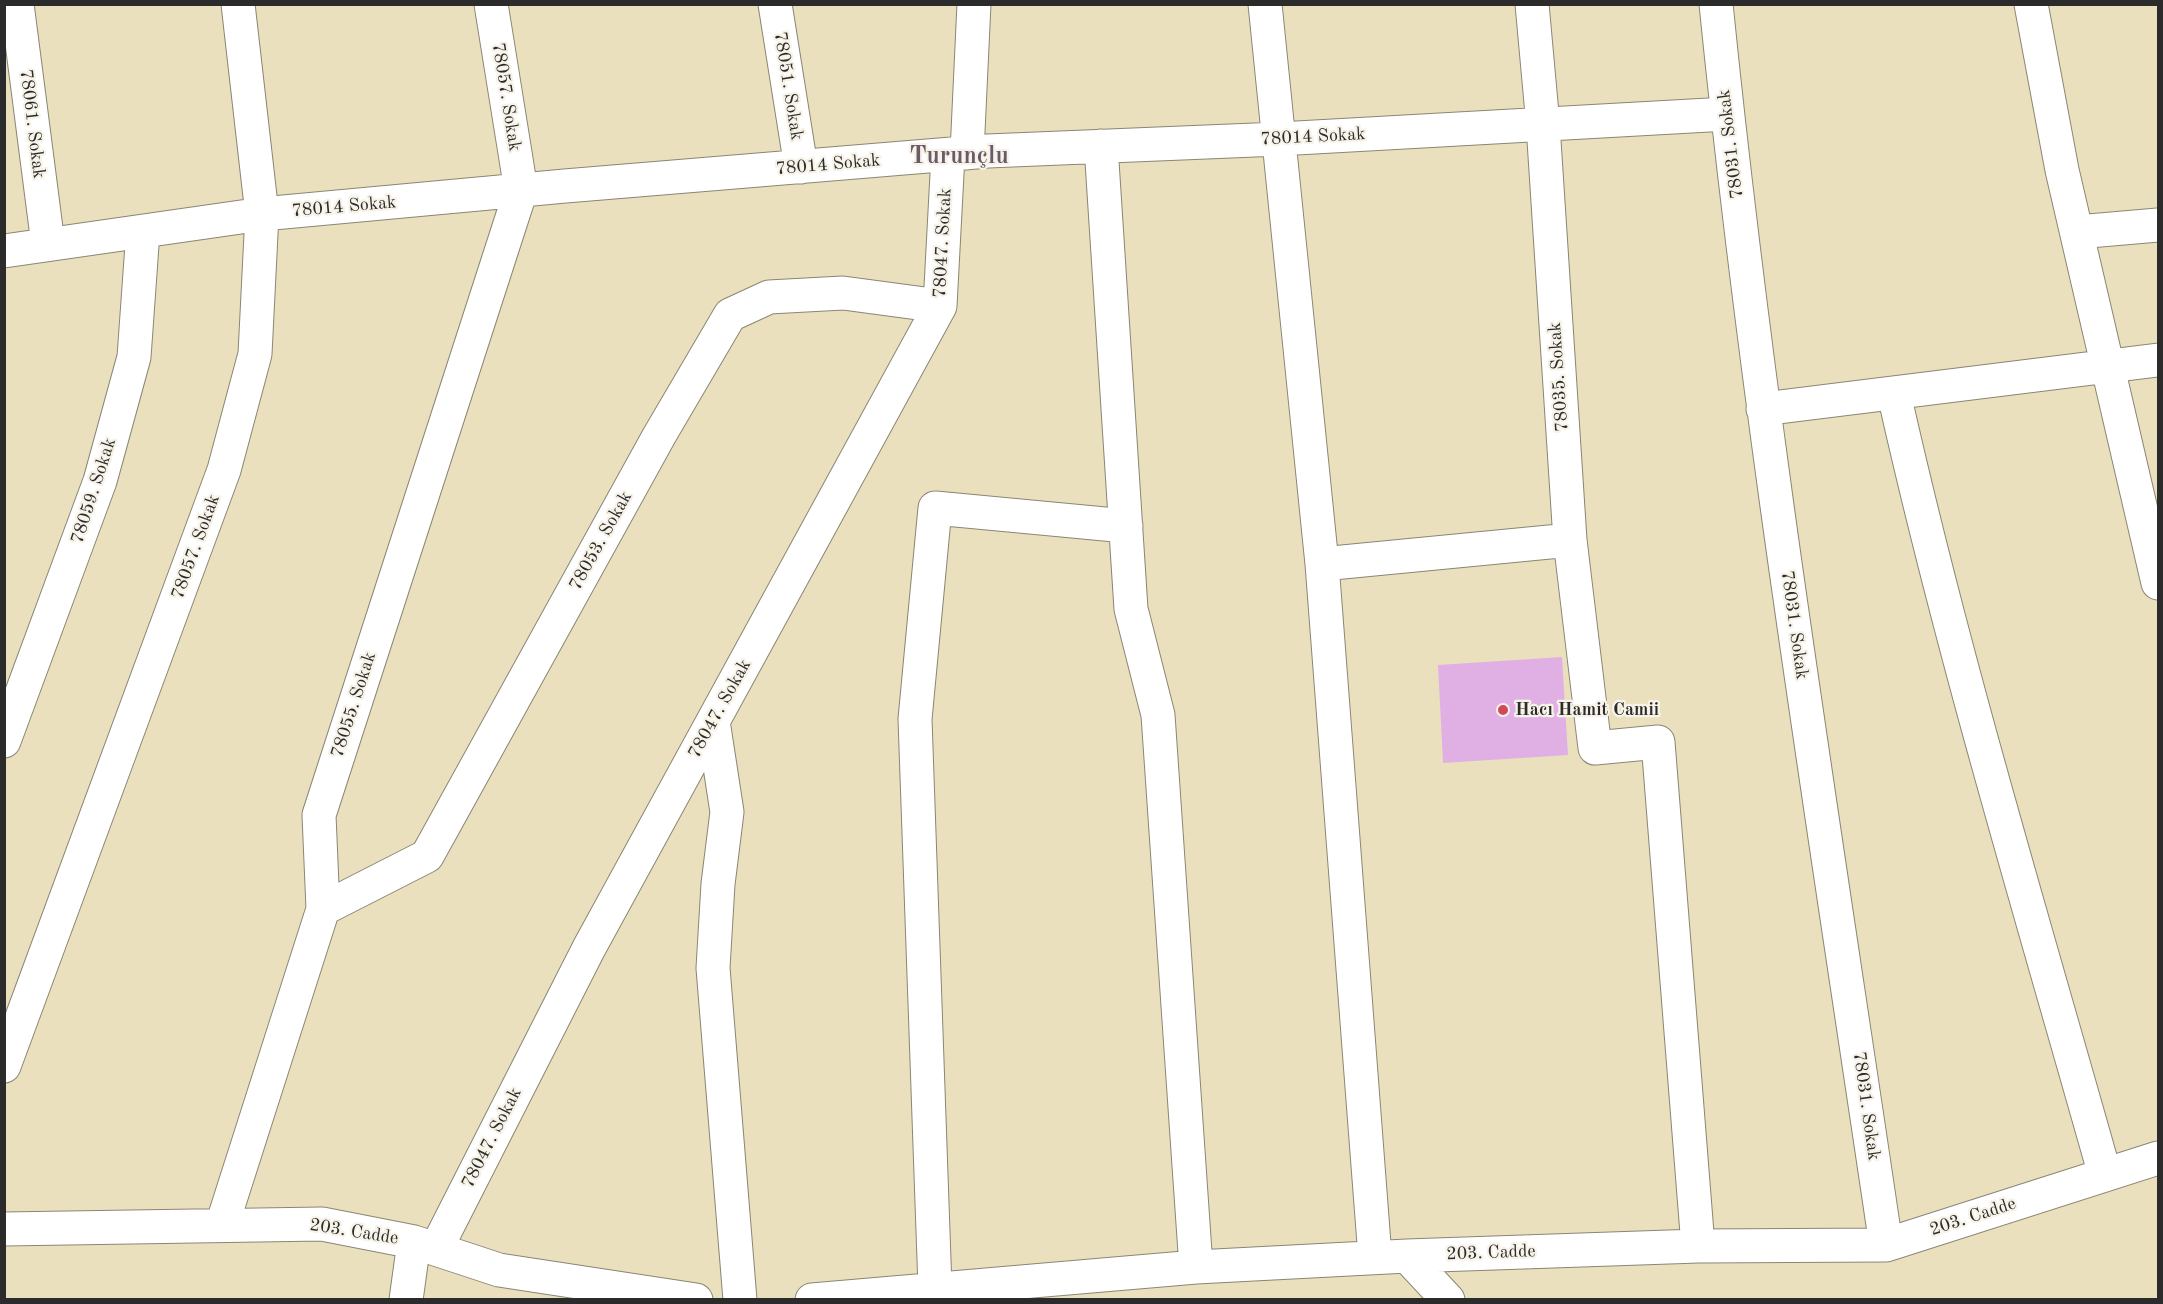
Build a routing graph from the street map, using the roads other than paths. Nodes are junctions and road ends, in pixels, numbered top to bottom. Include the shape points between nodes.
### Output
1 (17, 4) edge
2 (238, 4) edge
3 (491, 4) edge
4 (775, 4) edge
5 (974, 4) edge
6 (1265, 4) edge
7 (1532, 4) edge
8 (1716, 4) edge
9 (2031, 4) edge
10 (1727, 114) junction
11 (1544, 125) junction
12 (1279, 139) junction
13 (1101, 146) junction
14 (958, 154) junction
15 (801, 167) junction
16 (521, 190) junction
17 (262, 214) junction
18 (2158, 225) edge
19 (143, 231) junction
20 (2077, 232) junction
21 (48, 244) junction
22 (4, 250) edge
23 (940, 306) junction
24 (2158, 360) edge
25 (2108, 368) junction
26 (1894, 394) junction
27 (1762, 410) junction
28 (1126, 526) junction
29 (1570, 540) junction
30 (1322, 564) junction
31 (2158, 583) edge
32 (714, 721) junction
33 (4, 741) edge
34 (323, 909) junction
35 (4, 1066) edge
36 (2158, 1158) edge
37 (2105, 1175) junction
38 (222, 1225) junction
39 (4, 1229) edge
40 (425, 1245) junction
41 (1886, 1245) junction
42 (1698, 1246) junction
43 (1407, 1256) junction
44 (1375, 1257) junction
45 (1196, 1267) junction
46 (935, 1288) junction
47 (406, 1299) edge
48 (696, 1299) edge
49 (740, 1299) edge
50 (812, 1299) edge
51 (1448, 1299) edge

1 - 21 street, 78061. Sokak
2 - 17 street, 78057. Sokak
3 - 16 street, 78057. Sokak
4 - 15 street, 78051. Sokak
5 - 14 street, 78047. Sokak
6 - 12 street
7 - 11 street, 78035. Sokak
8 - 10 street, 78031. Sokak
9 - 20 street
10 - 11 street, 78014 Sokak
10 - 27 street, 78031. Sokak
11 - 12 street, 78014 Sokak
11 - 29 street, 78035. Sokak
12 - 13 street, 78014 Sokak
12 - 30 street
13 - 14 street, 78014 Sokak
13 - 28 street
14 - 15 street, 78014 Sokak
14 - 23 street, 78047. Sokak
15 - 16 street, 78014 Sokak
16 - 17 street, 78014 Sokak
16 - 34 street, 78055. Sokak via 319,815
17 - 19 street, 78014 Sokak
17 - 35 street, 78057. Sokak via 255,354 224,470
18 - 20 street
19 - 21 street, 78014 Sokak
19 - 33 street, 78059. Sokak via 134,357 100,481
20 - 25 street
21 - 22 street, 78014 Sokak
23 - 32 street, 78047. Sokak
23 - 34 street, 78053. Sokak via 843,293 768,297 730,315 427,856
24 - 25 street
25 - 26 street
25 - 31 street
26 - 27 street
26 - 37 street via 1979,730
27 - 41 street, 78031. Sokak
28 - 45 street via 1131,609 1158,716
28 - 46 street via 935,508 915,719
29 - 30 street
29 - 42 street, 78035. Sokak via 1595,748 1658,742
30 - 44 street
32 - 40 street, 78047. Sokak
32 - 49 street via 727,812 712,968
34 - 38 street, 78055. Sokak
36 - 37 street, 203. Cadde
37 - 41 street, 203. Cadde
38 - 39 street, 203. Cadde
38 - 40 street, 203. Cadde via 322,1224
40 - 47 street, 78047. Sokak
40 - 48 street, 203. Cadde via 499,1270
41 - 42 street, 203. Cadde
42 - 43 street, 203. Cadde
43 - 44 street, 203. Cadde
43 - 51 street
44 - 45 street, 203. Cadde
45 - 46 street, 203. Cadde
46 - 50 street, 203. Cadde

